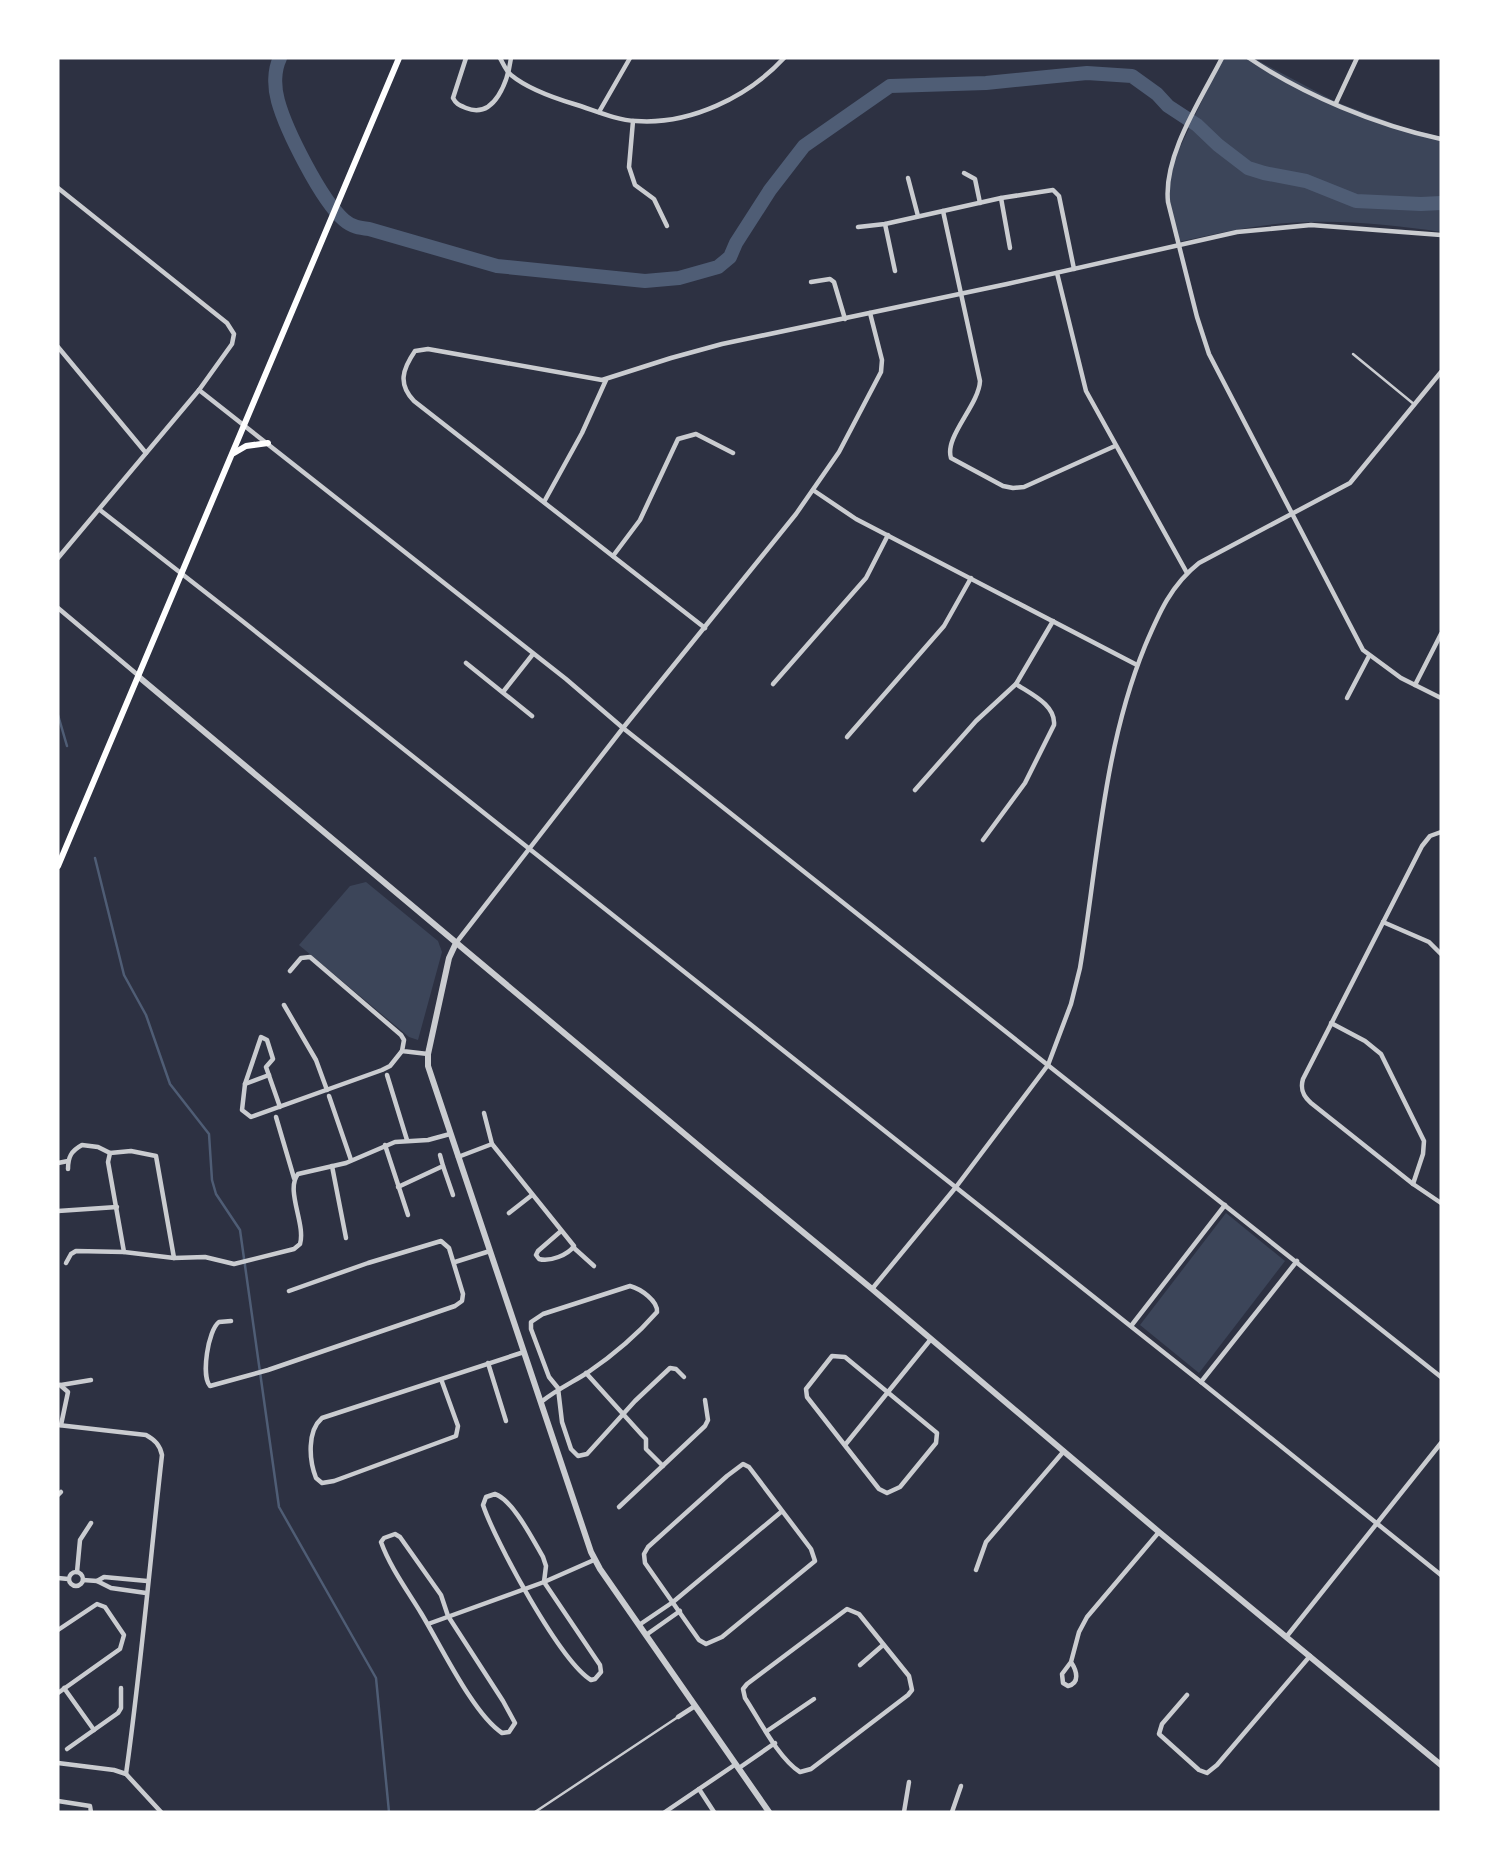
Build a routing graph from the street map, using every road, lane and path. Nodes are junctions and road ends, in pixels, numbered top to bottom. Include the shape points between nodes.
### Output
1 (399, 58) edge
2 (467, 58) edge
3 (500, 58) edge
4 (511, 58) edge
5 (630, 58) edge
6 (784, 58) edge
7 (1222, 58) edge
8 (1249, 58) edge
9 (1357, 58) edge
10 (509, 74) junction
11 (1336, 103) junction
12 (599, 112) junction
13 (633, 121) junction
14 (1441, 139) edge
15 (964, 173) dead end
16 (908, 178) dead end
17 (58, 188) edge
18 (1001, 198) junction
19 (980, 203) junction
20 (943, 211) junction
21 (918, 216) junction
22 (885, 224) junction
23 (667, 226) dead end
24 (858, 227) dead end
25 (1441, 234) edge
26 (1179, 244) junction
27 (1010, 248) dead end
28 (1074, 269) junction
29 (895, 271) dead end
30 (1057, 273) junction
31 (811, 282) dead end
32 (961, 294) junction
33 (870, 313) junction
34 (845, 319) junction
35 (58, 347) edge
36 (1353, 354) dead end
37 (1441, 372) edge
38 (607, 380) junction
39 (199, 390) junction
40 (1415, 405) junction
41 (245, 425) junction
42 (268, 443) junction
43 (1115, 446) junction
44 (146, 453) junction
45 (733, 453) dead end
46 (232, 454) junction
47 (813, 490) junction
48 (544, 502) junction
49 (100, 510) junction
50 (1292, 514) junction
51 (888, 535) junction
52 (613, 556) junction
53 (58, 558) edge
54 (1187, 573) junction
55 (182, 575) junction
56 (971, 578) junction
57 (58, 608) edge
58 (1053, 621) junction
59 (705, 628) junction
60 (1441, 634) edge
61 (533, 654) junction
62 (1369, 656) junction
63 (466, 663) dead end
64 (1137, 665) junction
65 (139, 677) junction
66 (773, 684) dead end
67 (1016, 684) junction
68 (1415, 685) junction
69 (503, 692) junction
70 (1347, 698) dead end
71 (1441, 698) edge
72 (532, 716) dead end
73 (623, 728) junction
74 (846, 737) dead end
75 (915, 790) dead end
76 (1441, 832) edge
77 (983, 840) dead end
78 (530, 849) junction
79 (58, 866) edge
80 (1383, 922) junction
81 (456, 943) junction
82 (1441, 954) edge
83 (290, 971) dead end
84 (284, 1005) dead end
85 (1331, 1023) junction
86 (402, 1051) junction
87 (428, 1054) junction
88 (1048, 1065) junction
89 (269, 1075) junction
90 (387, 1075) dead end
91 (245, 1084) junction
92 (328, 1093) junction
93 (280, 1107) junction
94 (484, 1113) dead end
95 (276, 1117) dead end
96 (450, 1134) junction
97 (407, 1140) junction
98 (492, 1144) junction
99 (385, 1146) junction
100 (110, 1153) junction
101 (440, 1156) dead end
102 (458, 1157) junction
103 (351, 1160) junction
104 (68, 1161) junction
105 (58, 1163) edge
106 (332, 1166) junction
107 (443, 1166) junction
108 (68, 1169) dead end
109 (294, 1179) junction
110 (1413, 1184) junction
111 (398, 1187) junction
112 (956, 1187) junction
113 (453, 1195) dead end
114 (532, 1195) junction
115 (1441, 1203) edge
116 (1225, 1205) junction
117 (117, 1206) junction
118 (58, 1212) edge
119 (509, 1213) dead end
120 (408, 1215) dead end
121 (561, 1231) junction
122 (346, 1238) dead end
123 (574, 1248) junction
124 (490, 1251) junction
125 (124, 1252) junction
126 (174, 1258) junction
127 (1297, 1261) junction
128 (455, 1262) junction
129 (66, 1263) dead end
130 (594, 1266) dead end
131 (872, 1289) junction
132 (289, 1291) dead end
133 (231, 1321) dead end
134 (1131, 1326) junction
135 (931, 1339) junction
136 (524, 1352) junction
137 (488, 1363) junction
138 (586, 1373) junction
139 (684, 1377) dead end
140 (1441, 1377) edge
141 (441, 1379) junction
142 (91, 1380) dead end
143 (1201, 1382) junction
144 (58, 1384) edge
145 (558, 1388) junction
146 (888, 1392) junction
147 (705, 1399) dead end
148 (541, 1402) junction
149 (623, 1415) junction
150 (506, 1421) dead end
151 (59, 1425) edge
152 (1441, 1443) edge
153 (845, 1445) junction
154 (1064, 1451) junction
155 (663, 1466) junction
156 (619, 1507) dead end
157 (781, 1512) junction
158 (91, 1523) dead end
159 (1376, 1524) junction
160 (1159, 1532) junction
161 (594, 1560) junction
162 (976, 1570) dead end
163 (77, 1572) junction
164 (1441, 1575) edge
165 (58, 1578) edge
166 (68, 1579) junction
167 (83, 1580) junction
168 (97, 1581) junction
169 (147, 1581) junction
170 (544, 1582) junction
171 (524, 1589) junction
172 (146, 1593) junction
173 (673, 1602) junction
174 (680, 1611) junction
175 (448, 1616) junction
176 (428, 1624) junction
177 (639, 1625) junction
178 (58, 1630) edge
179 (646, 1635) junction
180 (1287, 1636) junction
181 (884, 1645) junction
182 (1310, 1655) junction
183 (1071, 1662) junction
184 (860, 1665) dead end
185 (64, 1688) junction
186 (121, 1688) dead end
187 (58, 1693) edge
188 (1187, 1695) dead end
189 (814, 1699) dead end
190 (695, 1706) junction
191 (678, 1717) joint
192 (94, 1730) junction
193 (767, 1731) junction
194 (775, 1743) junction
195 (67, 1749) dead end
196 (58, 1763) edge
197 (1441, 1765) edge
198 (737, 1766) junction
199 (126, 1774) junction
200 (909, 1782) dead end
201 (961, 1786) dead end
202 (699, 1789) junction
203 (58, 1801) edge
204 (91, 1812) edge
205 (161, 1812) edge
206 (536, 1812) edge
207 (665, 1812) edge
208 (714, 1812) edge
209 (769, 1812) edge
210 (904, 1812) edge
211 (952, 1812) edge

1 - 41 main road
2 - 10 street via 453,97 473,110 494,103
3 - 10 street
4 - 10 street
5 - 12 street
6 - 13 street via 762,79 712,107 676,119
7 - 26 street via 1169,168 1168,200
8 - 11 street via 1280,78
9 - 11 street
10 - 12 street
11 - 14 street via 1391,126
12 - 13 street
13 - 23 street via 629,167 635,186 654,199
15 - 19 street via 975,179
16 - 21 street
17 - 39 street via 227,323 234,334 232,344
18 - 19 street
18 - 27 street
18 - 28 street via 1051,189 1057,192
19 - 20 street
20 - 21 street
20 - 32 street
21 - 22 street
22 - 24 street
22 - 29 street
25 - 26 street via 1300,225
26 - 28 street
26 - 50 street via 1204,342
28 - 30 street
30 - 32 street
30 - 43 street via 1082,383
31 - 34 street via 834,282
32 - 33 street
32 - 43 street via 980,384 950,447 954,460 996,484 1013,488
33 - 34 street
33 - 47 street via 881,372 839,452
34 - 38 street via 722,344
35 - 44 street
36 - 40 lane
37 - 40 street
38 - 48 street
38 - 48 street via 428,349 418,349 412,355 403,383 409,396
39 - 41 street
39 - 44 street
40 - 50 street via 1355,479
41 - 42 street
41 - 46 main road
42 - 46 main road via 246,446
42 - 61 street
43 - 54 street
44 - 49 street
45 - 52 street via 696,434 678,439 640,520
46 - 55 main road
47 - 51 street
47 - 59 street
48 - 52 street
49 - 53 street
49 - 55 street
50 - 54 street
50 - 62 street
51 - 56 street
51 - 66 street via 866,578
52 - 59 street
54 - 64 street via 1163,604
55 - 65 main road
55 - 78 street
56 - 58 street
56 - 74 street via 944,626
57 - 65 street
58 - 64 street
58 - 67 street
59 - 73 street
60 - 68 street
61 - 69 street
61 - 73 street
62 - 68 street
62 - 70 street
63 - 69 street
64 - 88 street via 1115,738 1080,968
65 - 79 main road
65 - 81 street
67 - 75 street
67 - 77 street via 1051,709 1055,725 1025,783
68 - 71 street
69 - 72 street
73 - 78 street
73 - 88 street
76 - 80 street via 1425,841
78 - 81 street
78 - 112 street
80 - 82 street via 1429,942
80 - 85 street
81 - 87 street
81 - 131 street
83 - 86 street via 301,958 310,957 403,1037
84 - 92 street via 316,1060
85 - 110 street via 1371,1045 1384,1058 1422,1136 1423,1154
85 - 110 street via 1303,1079 1301,1088 1307,1100
86 - 87 street
86 - 92 street via 390,1066
87 - 96 street
88 - 112 street
88 - 116 street
89 - 91 street
89 - 91 street via 266,1065 273,1059 263,1037
89 - 93 street
90 - 97 street
91 - 93 street via 241,1106 247,1116
92 - 93 street
92 - 103 street
94 - 98 street
95 - 109 street
96 - 97 street
96 - 102 street
97 - 99 street
98 - 102 street
98 - 114 street
99 - 103 street
99 - 111 street
100 - 104 street via 82,1145
100 - 117 street
100 - 126 street via 131,1151 158,1158
101 - 107 street
102 - 124 street
103 - 106 street
104 - 105 street
104 - 108 street
106 - 109 street via 301,1172
106 - 122 street
107 - 111 street
107 - 113 street
109 - 126 street via 302,1235 294,1249 228,1264 199,1257
110 - 115 street
111 - 120 street
112 - 131 street
112 - 134 street
114 - 119 street
114 - 121 street
116 - 127 street
116 - 134 street
117 - 118 street
117 - 125 street
121 - 123 street
121 - 123 street via 538,1251 539,1259 551,1259
123 - 130 street
124 - 128 street
124 - 136 street
125 - 126 street
125 - 129 street via 76,1251
127 - 140 street
127 - 143 street
128 - 132 street via 448,1245 441,1241
128 - 133 street via 463,1294 456,1306 210,1386 205,1371 212,1331 217,1324
131 - 135 street
134 - 143 street
135 - 146 street
135 - 154 street
136 - 137 street
136 - 148 street
137 - 141 street
137 - 150 street
138 - 145 street
138 - 145 street via 657,1312 658,1307 640,1290 625,1287 534,1319 531,1329
138 - 149 street
139 - 149 street via 670,1368
141 - 141 street via 322,1418 312,1431 316,1478 323,1483 334,1481 456,1436 458,1426
142 - 144 street
143 - 159 street
144 - 151 street via 68,1392
145 - 148 street
145 - 149 street via 567,1438 578,1455 587,1454
146 - 153 street
146 - 153 street via 845,1357 828,1359 806,1391
146 - 153 street via 936,1430 936,1443 900,1487 887,1493
147 - 155 street via 707,1423
148 - 161 street
149 - 155 street
151 - 169 street via 146,1435 157,1442 162,1455
152 - 159 street
154 - 160 street
154 - 162 street via 986,1542
155 - 156 street
157 - 173 street
157 - 173 street via 748,1467 741,1465 727,1476 645,1550 645,1563
157 - 174 street via 811,1549 814,1563 709,1645 699,1640
158 - 163 street via 80,1540
159 - 164 street
159 - 180 street
160 - 180 street
160 - 183 street via 1087,1617
161 - 170 street
161 - 177 street
163 - 166 street
163 - 167 street
165 - 166 street
166 - 167 street via 74,1586
167 - 168 street
168 - 169 street via 104,1577
168 - 172 street
169 - 172 street
170 - 171 street
170 - 171 street via 546,1566 537,1547 507,1500 490,1495 484,1501 485,1510
170 - 171 street via 600,1665 595,1679 580,1673 566,1657
171 - 175 street
172 - 199 street
173 - 174 street
173 - 177 street
174 - 179 street
175 - 176 street
175 - 176 street via 441,1595 400,1537 384,1538 381,1544 390,1562
175 - 176 street via 510,1713 515,1725 509,1732 502,1733 488,1721
177 - 179 street
178 - 185 street via 97,1604 124,1635 120,1649
179 - 190 street
180 - 182 street
181 - 184 street
181 - 193 street via 853,1610 833,1618 743,1689
181 - 194 street via 911,1680 908,1695 807,1771 793,1767
182 - 188 street via 1207,1773 1159,1734
182 - 197 street
183 - 183 street via 1077,1679 1068,1686 1062,1678
185 - 187 street
185 - 192 street
186 - 192 street via 120,1710
189 - 193 street
190 - 191 street
190 - 198 street
191 - 206 lane
192 - 195 street
193 - 194 street
194 - 198 street
196 - 199 street
198 - 202 street
198 - 209 street
199 - 205 street
200 - 210 street
201 - 211 street
202 - 207 street
202 - 208 street
203 - 204 street via 85,1804

